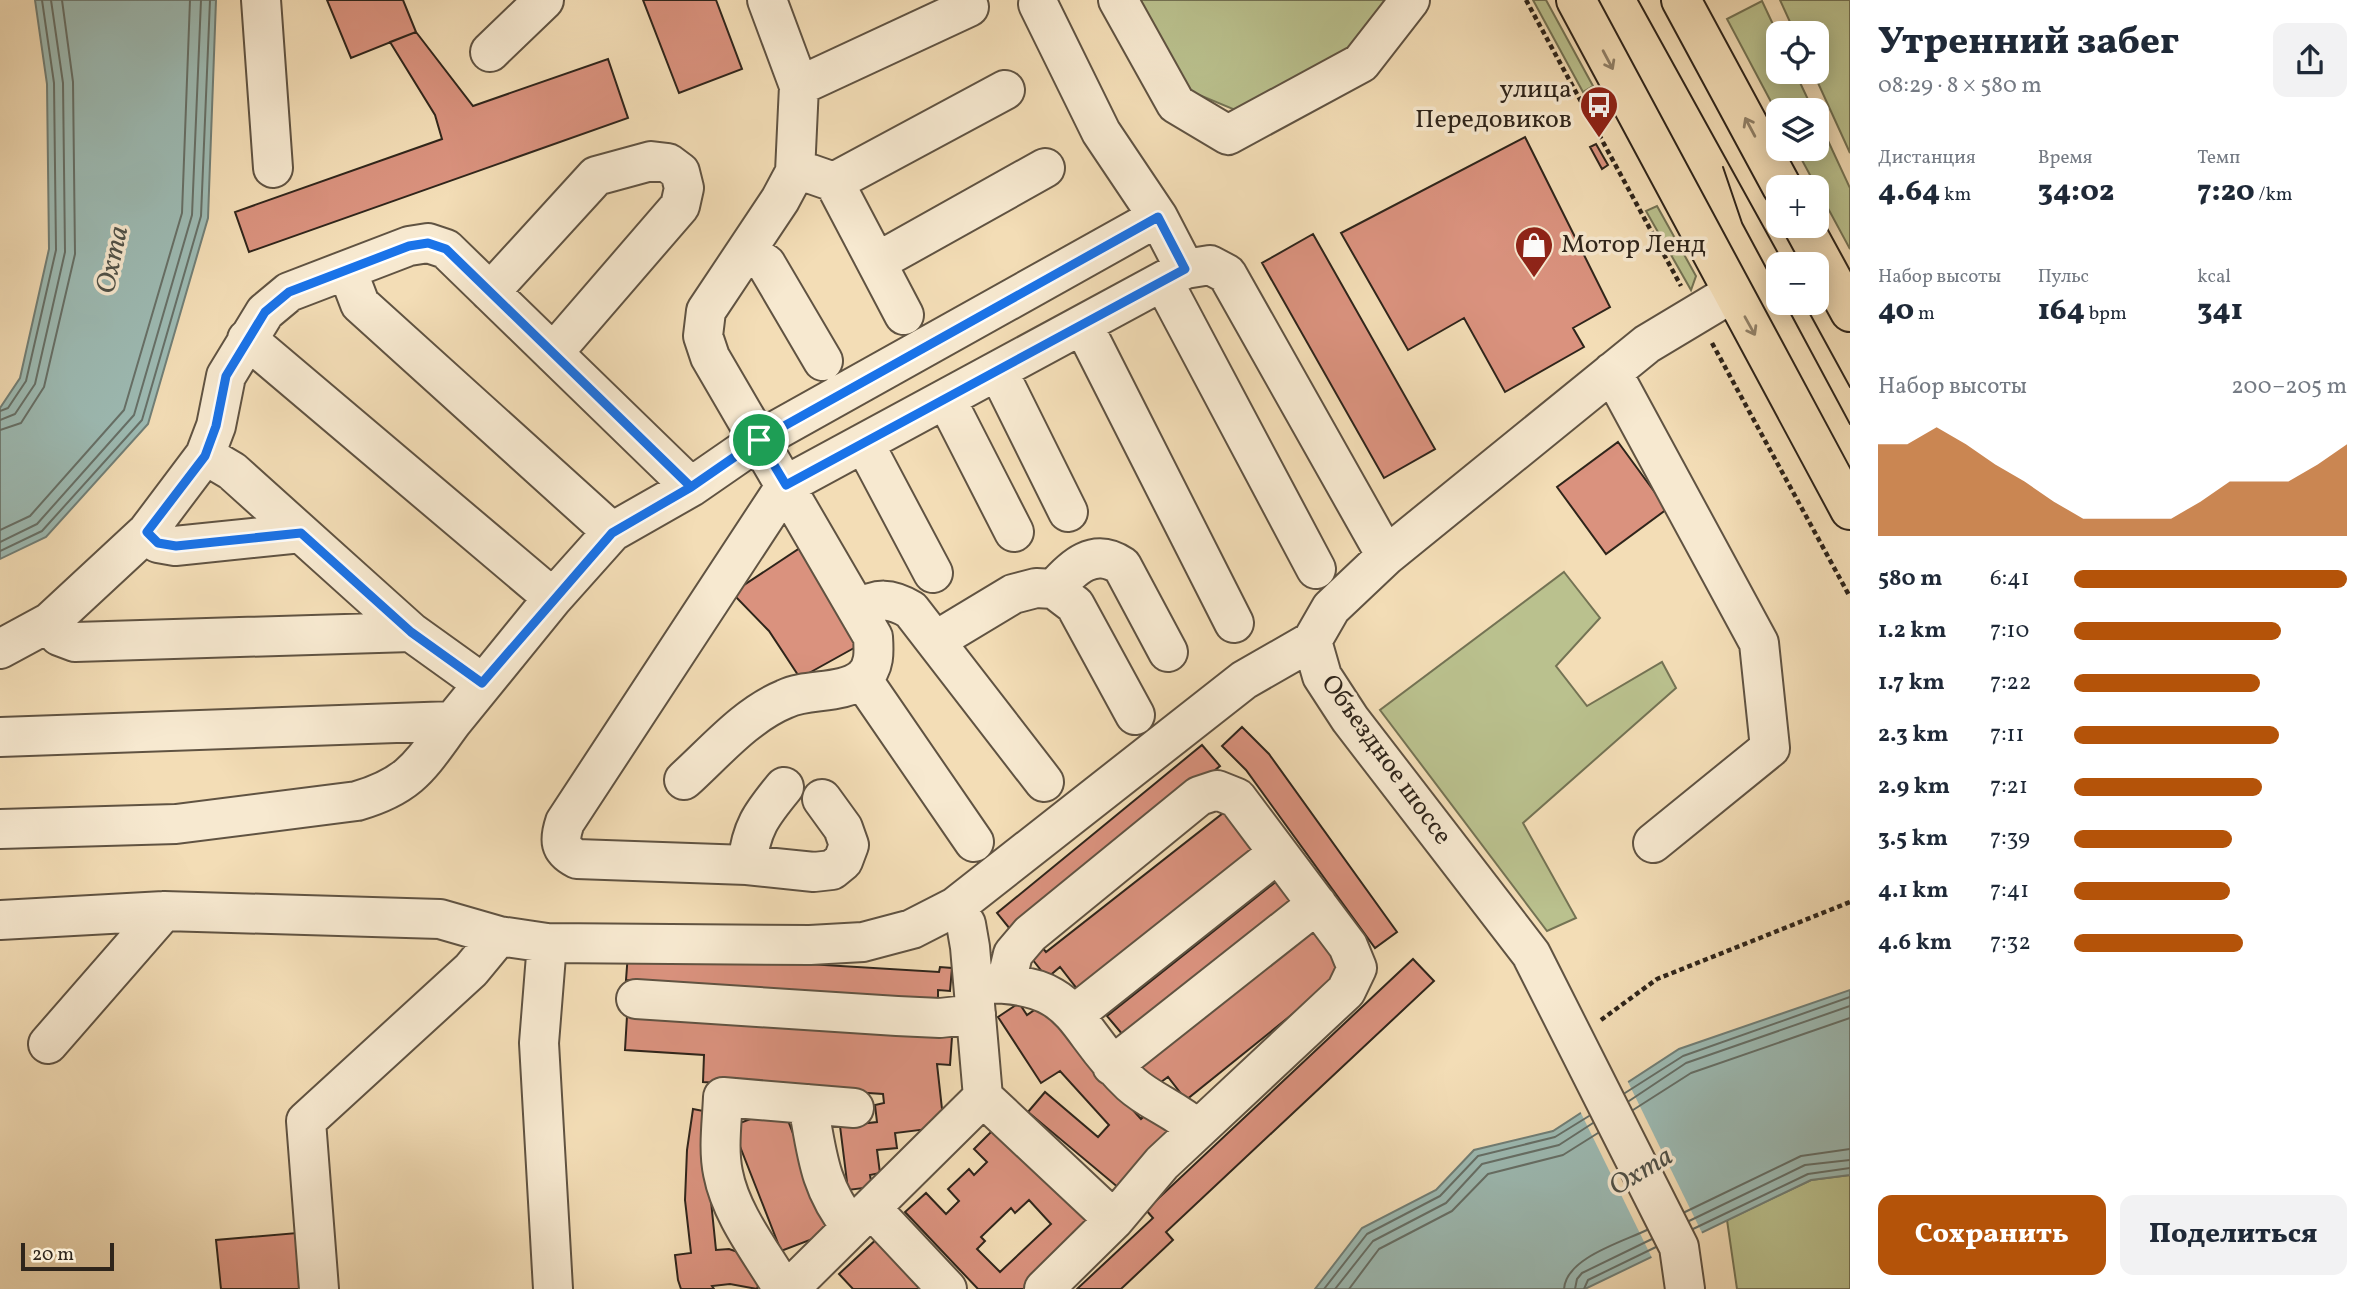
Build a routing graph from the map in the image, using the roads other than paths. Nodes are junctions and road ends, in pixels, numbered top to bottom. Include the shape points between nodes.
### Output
1 (261, 0) edge
2 (544, 0) edge
3 (767, 0) edge
4 (1118, 0) edge
5 (1410, 0) edge
6 (1576, 0) edge
7 (1681, 0) edge
8 (1038, 4) dead end
9 (968, 7) dead end
10 (490, 52) dead end
11 (799, 86) junction
12 (1005, 90) dead end
13 (274, 168) dead end
14 (1045, 168) dead end
15 (795, 172) junction
16 (1776, 175) edge
17 (834, 182) junction
18 (1158, 217) junction
19 (1810, 238) edge
20 (746, 251) junction
21 (877, 262) junction
22 (346, 270) junction
23 (1174, 275) junction
24 (490, 292) junction
25 (1732, 293) junction
26 (1850, 312) edge
27 (904, 315) dead end
28 (1083, 326) junction
29 (247, 339) junction
30 (553, 353) junction
31 (823, 361) dead end
32 (998, 371) junction
33 (1612, 372) junction
34 (946, 399) junction
35 (759, 440) junction
36 (864, 443) junction
37 (205, 456) junction
38 (786, 485) junction
39 (691, 487) junction
40 (1850, 510) edge
41 (1068, 512) dead end
42 (147, 532) junction
43 (1014, 532) dead end
44 (301, 533) junction
45 (612, 533) junction
46 (1386, 556) junction
47 (1316, 569) dead end
48 (933, 573) dead end
49 (1054, 589) junction
50 (553, 597) junction
51 (858, 610) junction
52 (50, 622) junction
53 (1234, 623) dead end
54 (411, 632) junction
55 (935, 641) junction
56 (1312, 641) junction
57 (0, 649) edge
58 (1168, 652) dead end
59 (862, 678) junction
60 (482, 683) junction
61 (1135, 715) dead end
62 (453, 721) junction
63 (0, 737) edge
64 (684, 780) dead end
65 (1044, 782) dead end
66 (784, 787) dead end
67 (822, 799) dead end
68 (0, 829) edge
69 (974, 842) dead end
70 (1653, 843) dead end
71 (1278, 853) junction
72 (747, 865) junction
73 (1317, 904) junction
74 (955, 906) junction
75 (164, 911) junction
76 (0, 920) edge
77 (499, 936) junction
78 (548, 943) junction
79 (985, 993) junction
80 (636, 999) dead end
81 (1075, 1014) junction
82 (48, 1044) dead end
83 (1112, 1066) junction
84 (983, 1097) junction
85 (808, 1104) junction
86 (854, 1108) dead end
87 (1197, 1129) junction
88 (861, 1218) junction
89 (1114, 1220) junction
90 (800, 1285) edge
91 (318, 1289) edge
92 (553, 1289) edge
93 (947, 1289) edge
94 (1044, 1289) edge
95 (1685, 1289) edge

1 - 13 street
2 - 10 street
3 - 11 street
4 - 5 street via 1176,104 1228,135 1361,63
6 -> 25 main road
16 -> 7 main road
8 - 18 street via 1101,132
9 - 11 street
11 - 15 street
12 - 17 street
14 - 21 street
15 - 17 street
15 - 20 street
17 - 21 street
18 - 23 street
18 - 35 street
19 - 26 main road
20 - 31 street via 766,264
20 - 35 street via 706,311 702,337
21 - 27 street
22 - 24 street via 428,243 446,249
22 - 29 street via 289,292 265,312
22 - 45 street via 360,304
23 - 28 street
23 - 46 street via 1210,265 1227,274
23 - 47 street
24 - 30 street
24 - 30 street via 596,176 651,161 668,163 680,172 684,188 680,206
25 - 33 street, Объездное шоссе via 1647,344
25 -> 40 main road
28 - 32 street
28 - 53 street
29 - 37 street via 226,376
29 - 50 street
30 - 39 street
32 - 34 street
32 - 41 street
33 - 46 street, Объездное шоссе
33 - 70 street via 1759,643 1770,748
34 - 36 street
34 - 43 street
35 - 38 street
35 - 39 street
36 - 38 street
36 - 48 street
37 - 42 street
37 - 44 street via 232,471
38 - 51 street
38 - 72 street via 565,822 559,838 565,853 577,859
39 - 45 street
42 - 44 street via 158,543 176,546
42 - 52 street
44 - 54 street
45 - 50 street
46 - 56 street, Объездное шоссе via 1331,608
49 - 55 street via 1013,594
49 - 58 street via 1079,564 1110,558 1122,566
49 - 61 street via 1075,605
50 - 60 street
51 - 55 street via 871,601 898,603 911,610
51 - 59 street via 873,638 872,666
52 - 54 street via 59,636 75,642
52 - 57 street
54 - 60 street
55 - 65 street
56 - 74 street via 1244,680
56 - 95 street, Объездное шоссе via 1322,676 1350,719 1531,954 1679,1247
59 - 64 street via 843,687 788,697 763,709
59 - 69 street
60 - 62 street
62 - 63 street
62 - 68 street via 410,778 385,793 357,801 176,824
66 - 72 street via 759,818 750,838
67 - 72 street via 843,828 849,845 844,861 832,870 814,873
71 - 73 street
71 - 79 street via 1237,798 1217,790 1199,796 1030,933
71 - 81 street
73 - 83 street
73 - 87 street via 1348,946 1357,968 1346,990
74 - 78 street via 912,929 863,942
74 - 79 street via 966,924
75 - 76 street
75 - 77 street via 440,919
75 - 82 street
77 - 78 street
77 - 91 street via 471,970 306,1121
78 - 92 street via 539,1043
79 - 80 street via 940,1018
79 - 81 street via 1031,987 1054,996
79 - 84 street
81 - 83 street
83 - 87 street via 1139,1091 1179,1112
84 - 88 street
84 - 89 street
85 - 86 street
85 - 88 street via 831,1203
85 - 90 street via 723,1097 721,1135 723,1173 736,1210
87 - 89 street via 1161,1163
88 - 90 street
88 - 93 street
89 - 94 street

